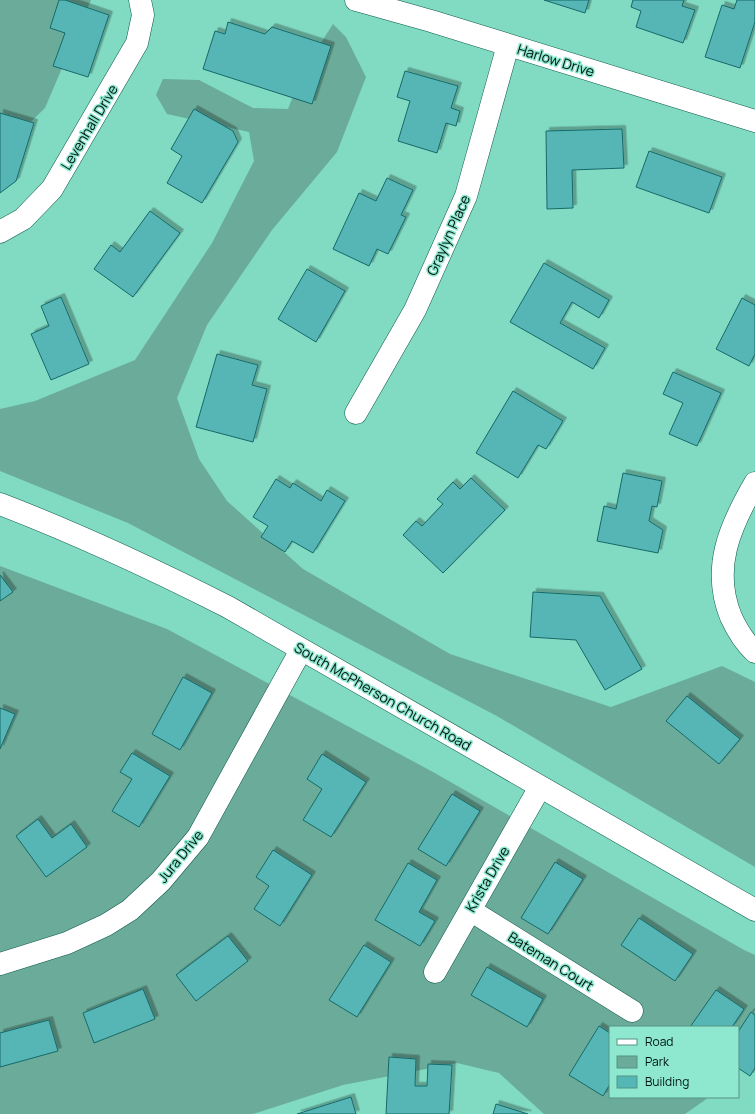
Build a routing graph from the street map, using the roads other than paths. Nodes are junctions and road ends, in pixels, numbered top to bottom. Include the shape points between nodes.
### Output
1 (140, 0) edge
2 (356, 0) edge
3 (508, 45) junction
4 (755, 121) edge
5 (0, 232) edge
6 (356, 413) dead end
7 (755, 483) edge
8 (0, 504) edge
9 (302, 650) junction
10 (755, 652) edge
11 (540, 787) junction
12 (470, 910) junction
13 (755, 910) edge
14 (0, 964) edge
15 (435, 972) dead end
16 (632, 1011) dead end

1 - 5 street, Levenhall Drive via 143,15 138,43 52,189 23,219
2 - 3 street, Harlow Drive
3 - 4 street, Harlow Drive
3 - 6 street, Graylyn Place via 466,196 415,310
7 - 10 street via 729,534 722,574 725,600 736,628
8 - 9 street, South McPherson Church Road via 139,562 228,607
9 - 11 street, South McPherson Church Road
9 - 14 street, Jura Drive via 198,837 161,881 130,910 106,925 68,943
11 - 12 street, Krista Drive
11 - 13 street, South McPherson Church Road
12 - 15 street, Krista Drive
12 - 16 street, Bateman Court

